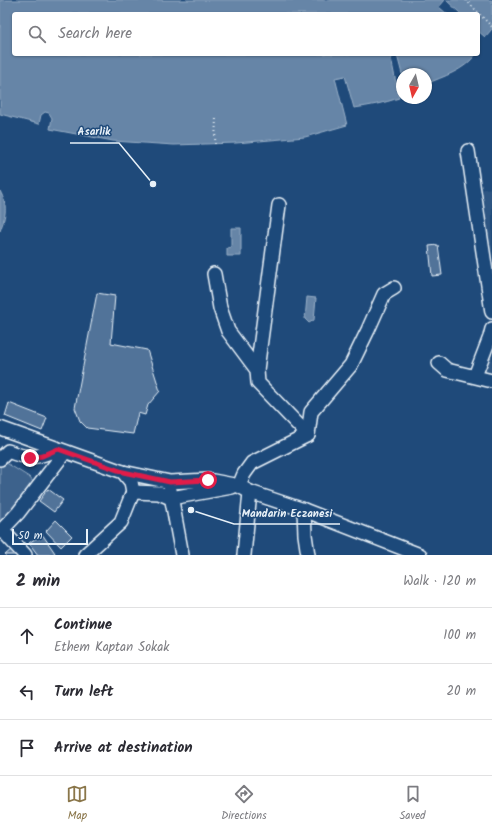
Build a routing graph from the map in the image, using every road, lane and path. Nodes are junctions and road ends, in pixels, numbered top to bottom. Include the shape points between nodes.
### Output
1 (466, 0) edge
2 (478, 12) edge
3 (480, 14) edge
4 (492, 26) edge
5 (216, 117) dead end
6 (215, 144) dead end
7 (468, 151) dead end
8 (279, 205) dead end
9 (214, 274) dead end
10 (394, 288) dead end
11 (492, 312) edge
12 (492, 329) edge
13 (439, 363) dead end
14 (257, 370) junction
15 (475, 376) junction
16 (492, 381) edge
17 (0, 428) edge
18 (308, 435) junction
19 (62, 451) junction
20 (0, 459) edge
21 (123, 472) junction
22 (170, 482) junction
23 (244, 489) junction
24 (133, 492) junction
25 (171, 498) junction
26 (304, 510) junction
27 (1, 531) edge
28 (25, 555) edge
29 (85, 555) edge
30 (182, 555) edge
31 (244, 555) edge
32 (308, 555) edge
33 (420, 555) edge

1 - 2 path
3 - 4 path
5 - 6 path
7 - 11 street
8 - 14 street
9 - 14 street via 220,308 228,331
10 - 18 street via 384,294 351,365 311,412
12 - 15 street
13 - 15 street via 447,370
14 - 18 street via 258,383
15 - 16 street
17 - 19 street
18 - 23 street via 252,463 244,474
19 - 20 street via 30,458 8,451
19 - 21 street
19 - 27 street via 18,513
21 - 22 street
21 - 24 street via 131,482
22 - 23 street via 208,480
22 - 25 street
23 - 25 street
23 - 26 street
23 - 31 street
24 - 25 street via 159,493
24 - 29 street via 121,522
25 - 30 street
26 - 32 street
26 - 33 street
27 - 28 street

